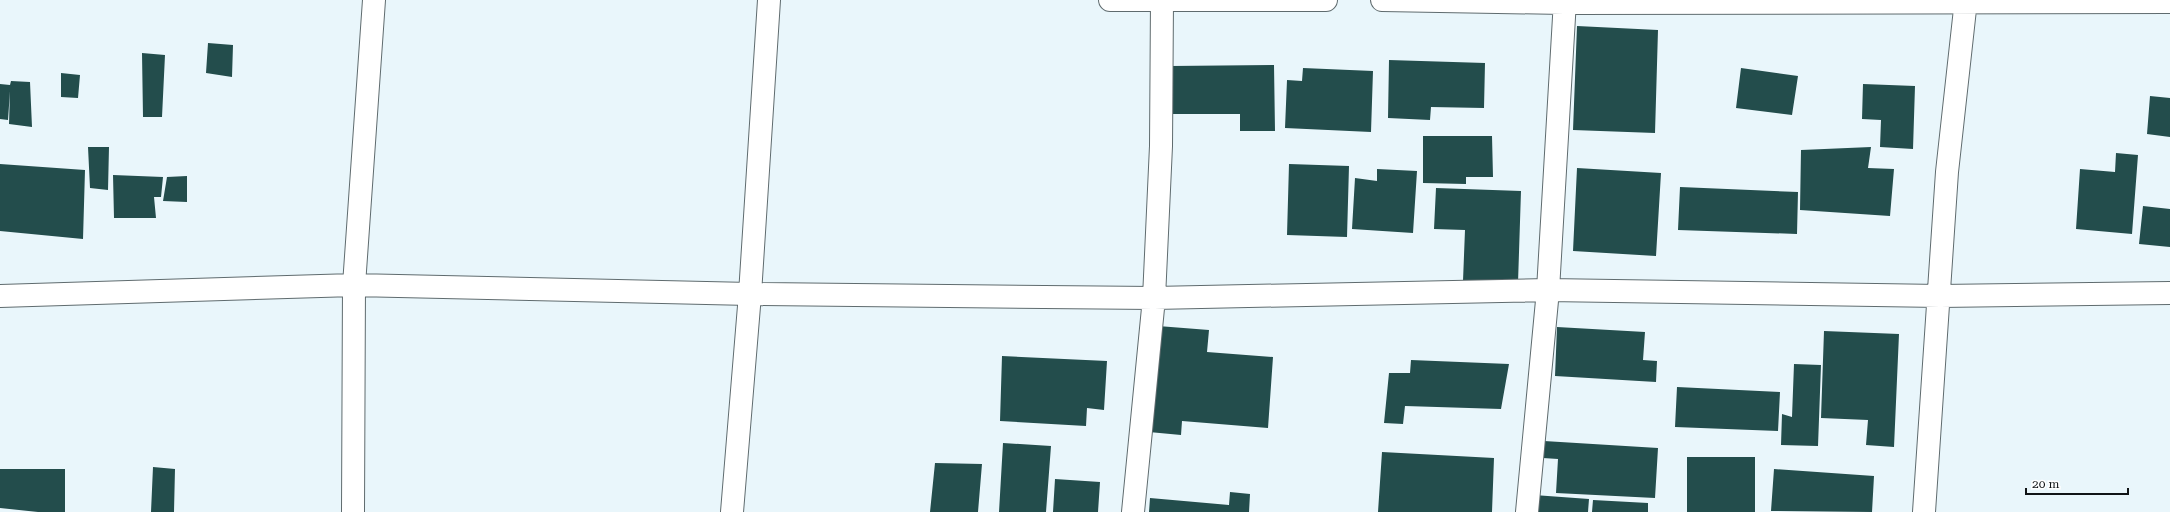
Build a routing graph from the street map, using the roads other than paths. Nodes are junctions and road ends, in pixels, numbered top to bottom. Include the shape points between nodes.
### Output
1 (374, 0) edge
2 (769, 0) edge
3 (1110, 0) edge
4 (1326, 0) edge
5 (1382, 0) edge
6 (1162, 1) edge
7 (1966, 1) edge
8 (1565, 2) edge
9 (2170, 2) edge
10 (354, 285) junction
11 (1548, 290) junction
12 (750, 294) junction
13 (2170, 294) edge
14 (0, 296) edge
15 (1940, 296) junction
16 (1154, 298) junction
17 (353, 512) edge
18 (732, 512) edge
19 (1133, 512) edge
20 (1527, 512) edge
21 (1924, 512) edge

1 - 10 street
2 - 12 street
3 - 6 street
4 - 6 street
5 - 8 street
6 - 16 street via 1161,146
7 - 8 street
7 - 9 street
7 - 15 street via 1947,172
8 - 11 street
10 - 12 street
10 - 14 street
10 - 17 street
11 - 15 street
11 - 16 street
11 - 20 street
12 - 16 street
12 - 18 street
13 - 15 street
15 - 21 street
16 - 19 street

